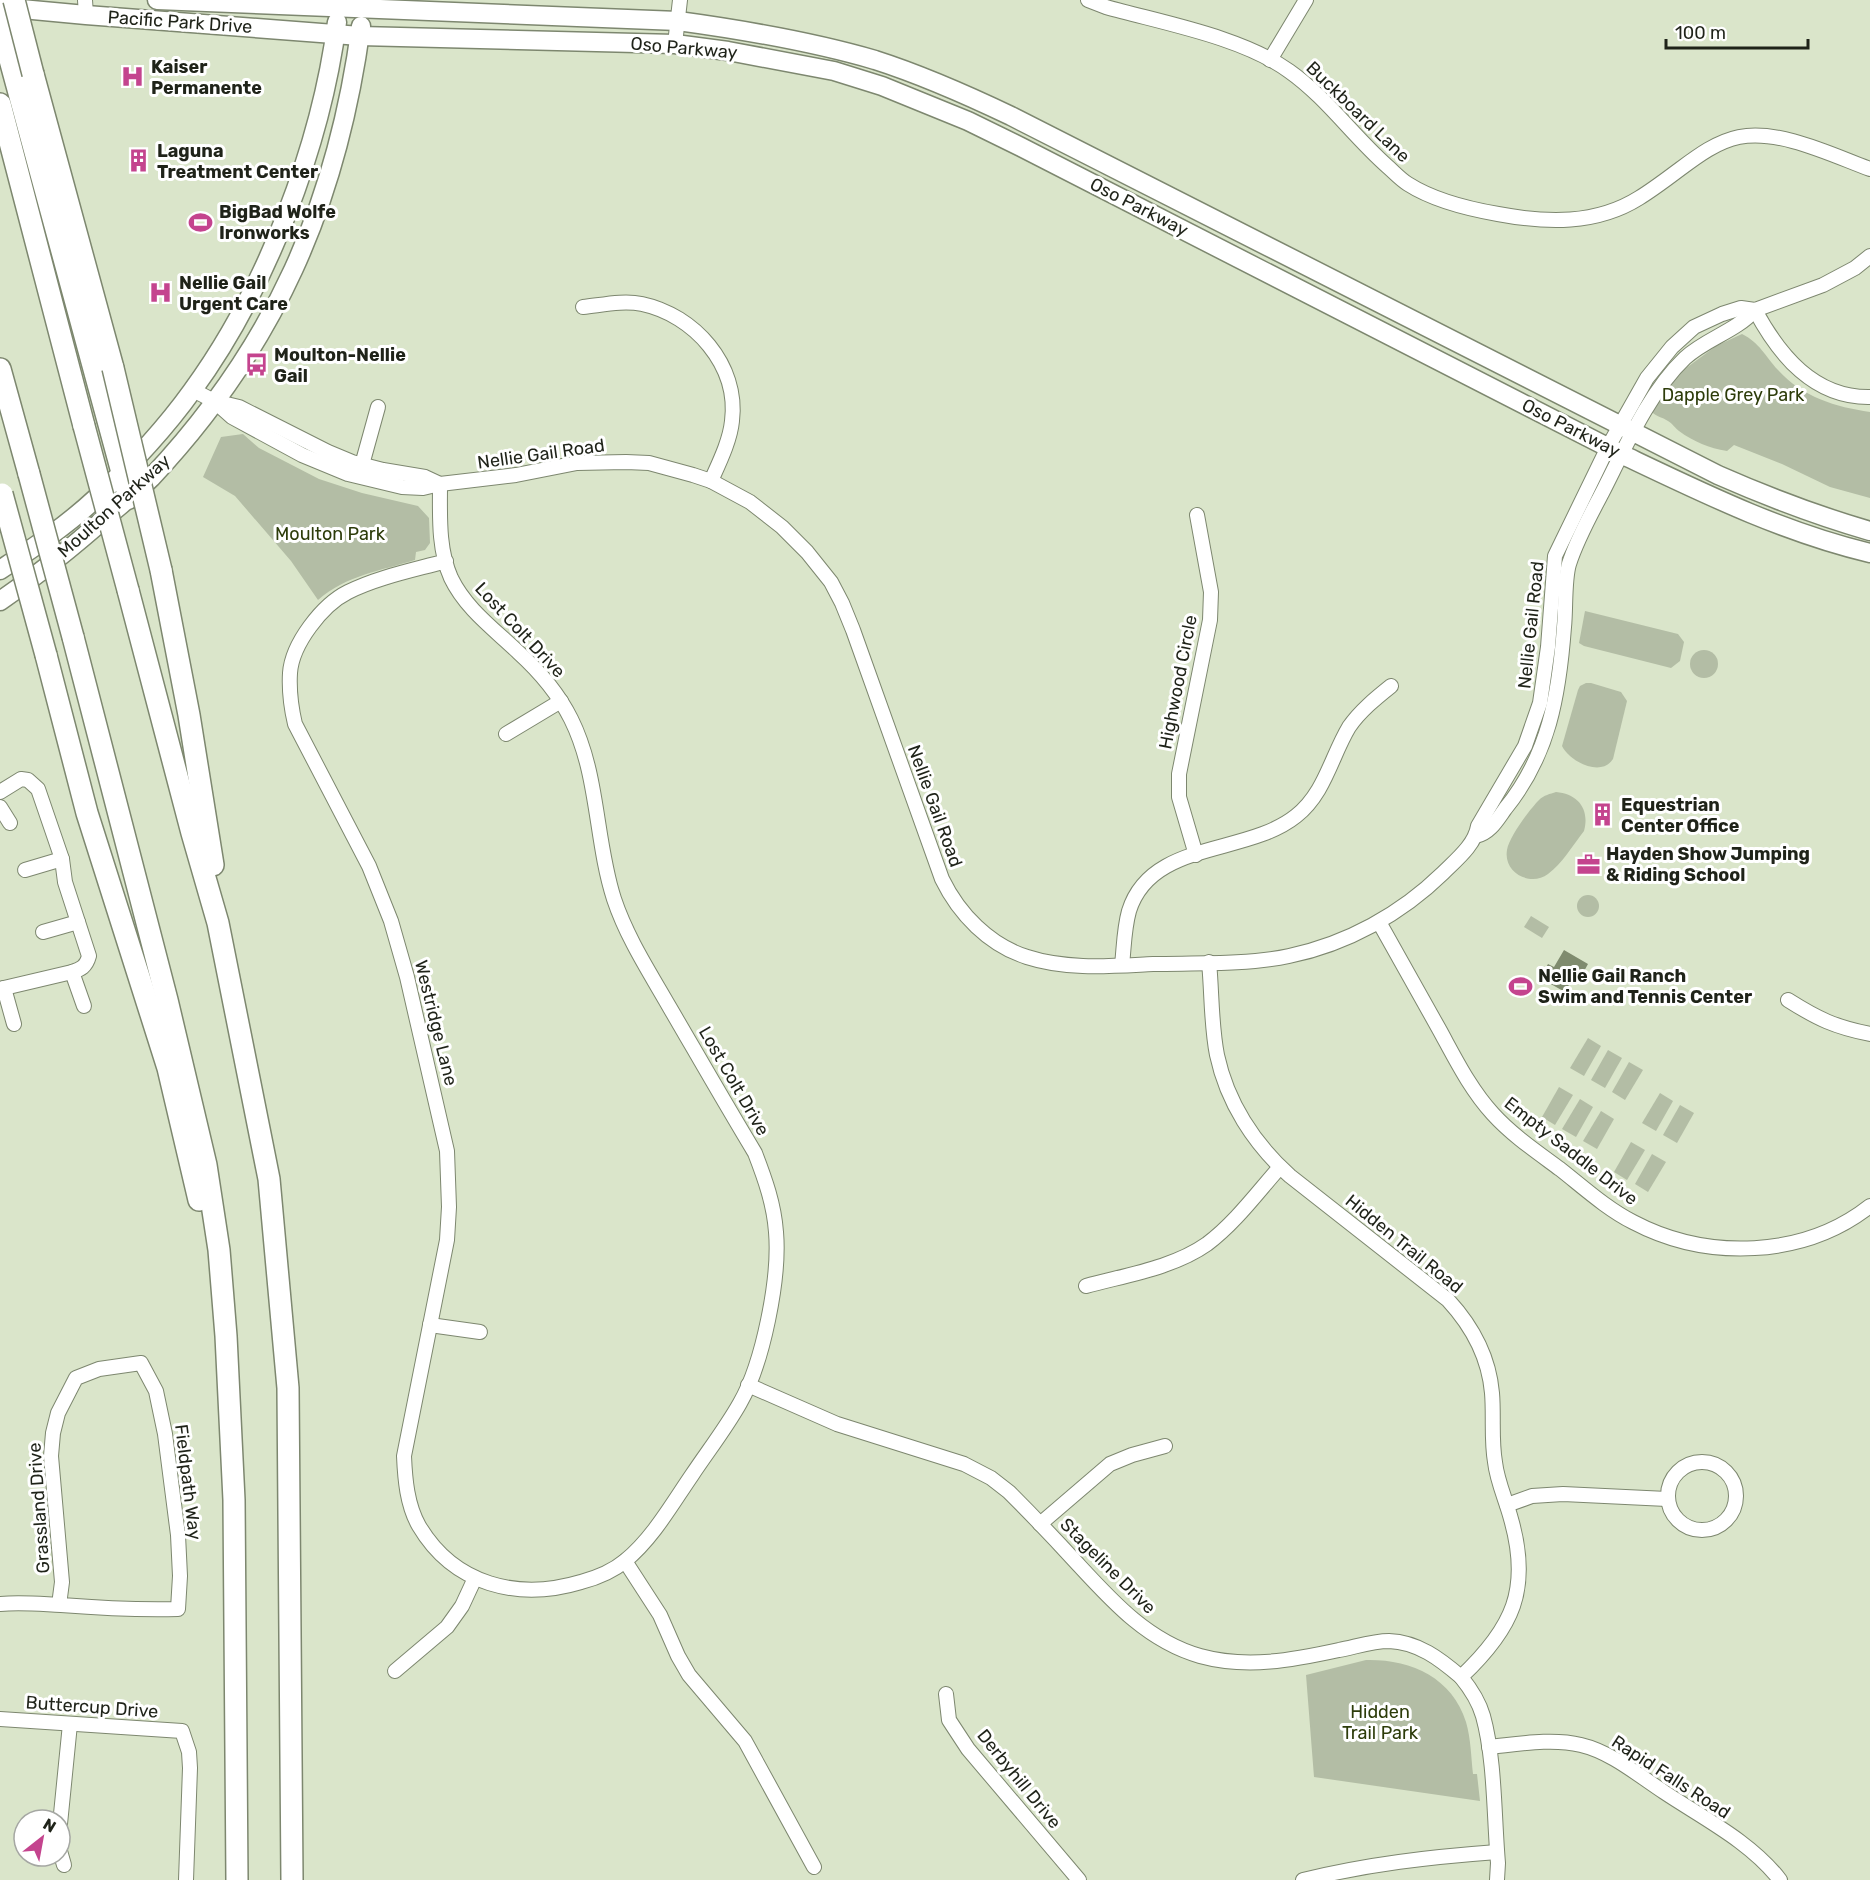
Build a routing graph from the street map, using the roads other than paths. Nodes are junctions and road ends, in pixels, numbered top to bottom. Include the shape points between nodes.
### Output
1 (14, 0) edge
2 (157, 0) edge
3 (680, 0) edge
4 (1088, 0) edge
5 (1306, 0) edge
6 (339, 4) edge
7 (364, 4) edge
8 (0, 7) edge
9 (85, 8) edge
10 (678, 21) junction
11 (0, 23) edge
12 (335, 34) junction
13 (360, 36) junction
14 (675, 44) junction
15 (1270, 60) junction
16 (24, 74) junction
17 (0, 104) edge
18 (1870, 169) edge
19 (1870, 256) edge
20 (583, 307) dead end
21 (1755, 310) junction
22 (0, 369) edge
23 (193, 390) junction
24 (1870, 397) edge
25 (214, 401) junction
26 (378, 407) dead end
27 (1626, 429) junction
28 (1615, 451) junction
29 (360, 471) junction
30 (122, 473) junction
31 (711, 481) junction
32 (440, 484) junction
33 (1, 490) edge
34 (129, 498) junction
35 (1197, 515) dead end
36 (1870, 531) edge
37 (1870, 553) edge
38 (446, 561) junction
39 (0, 570) edge
40 (0, 601) edge
41 (1391, 686) dead end
42 (561, 701) junction
43 (506, 734) dead end
44 (0, 773) edge
45 (4, 789) edge
46 (0, 807) edge
47 (10, 823) dead end
48 (1196, 855) junction
49 (62, 859) junction
50 (25, 870) dead end
51 (78, 922) junction
52 (1379, 922) junction
53 (219, 923) junction
54 (43, 932) dead end
55 (1209, 962) junction
56 (1122, 965) junction
57 (72, 972) junction
58 (2, 988) edge
59 (1788, 1000) dead end
60 (84, 1006) dead end
61 (14, 1024) dead end
62 (1870, 1034) edge
63 (1280, 1167) junction
64 (1870, 1206) edge
65 (1086, 1286) dead end
66 (430, 1325) junction
67 (480, 1332) dead end
68 (226, 1336) junction
69 (76, 1378) joint
70 (748, 1385) junction
71 (1165, 1446) dead end
72 (1667, 1499) junction
73 (1507, 1505) junction
74 (1040, 1524) junction
75 (625, 1561) junction
76 (475, 1578) junction
77 (0, 1604) edge
78 (59, 1605) junction
79 (395, 1671) dead end
80 (1461, 1677) junction
81 (946, 1694) dead end
82 (0, 1719) edge
83 (70, 1724) junction
84 (1490, 1747) junction
85 (62, 1808) edge
86 (1497, 1852) junction
87 (814, 1867) dead end
88 (186, 1880) edge
89 (237, 1880) edge
90 (292, 1880) edge
91 (1079, 1880) edge
92 (1303, 1880) edge
93 (1497, 1880) edge
94 (1780, 1880) edge

1 - 16 highway, bridge
2 - 6 main road, Pacific Park Drive
3 - 10 street
4 - 15 street, Buckboard Lane via 1229,42
5 - 15 street
6 - 7 main road, Pacific Park Drive
6 - 12 main road, Moulton Parkway
7 - 10 main road, Oso Parkway
7 - 13 main road, Moulton Parkway
8 - 9 main road, Pacific Park Drive
9 - 12 main road, Pacific Park Drive
10 - 14 street
10 - 27 main road, Oso Parkway via 747,30 830,48 958,92
11 - 16 highway
12 - 13 main road, Pacific Park Drive
12 - 23 main road, Moulton Parkway via 309,150 282,225 249,298
13 - 14 main road, Oso Parkway
13 - 25 main road, Moulton Parkway via 350,98 315,221 265,326
14 - 28 main road, Oso Parkway via 834,71 958,117
15 - 18 street, Buckboard Lane via 1311,89 1407,184 1429,195 1497,214 1561,221 1602,214 1639,198 1718,143 1739,137 1785,139
16 - 30 highway
16 - 53 highway, bridge via 113,368 161,570 189,715 217,886
17 - 53 highway, bridge
19 - 21 street, Nellie Gail Road via 1823,285
20 - 31 street via 623,303 660,309 680,319 712,348 726,374 732,421
21 - 24 street via 1778,349 1802,374 1842,394
21 - 27 street, Nellie Gail Road via 1744,322 1706,342 1669,374
22 - 68 highway, bridge via 141,895 206,1165 219,1250
23 - 25 street, Nellie Gail Road
23 - 30 main road, Moulton Parkway
25 - 29 street, Nellie Gail Road via 239,407
25 - 34 main road, Moulton Parkway via 171,455
26 - 29 street
27 - 28 street, Nellie Gail Road
27 - 36 main road, Oso Parkway via 1782,502
28 - 37 main road, Oso Parkway via 1743,512
28 - 52 street, Nellie Gail Road via 1569,565 1554,711 1539,755 1516,795 1485,834 1476,836 1418,895
29 - 32 street, Nellie Gail Road via 425,477
30 - 34 highway
30 - 39 main road, Moulton Parkway via 65,524
31 - 32 street, Nellie Gail Road via 649,464 602,462
31 - 56 street, Nellie Gail Road via 750,502 782,526 831,582 853,630 933,859 959,907 992,939 1025,957 1064,965
32 - 38 street, Lost Colt Drive
33 - 68 highway, bridge via 87,813 168,1068
34 - 40 main road, Moulton Parkway
35 - 48 street, Highwood Circle via 1211,592 1210,620 1179,774 1179,797
38 - 42 street, Lost Colt Drive via 463,598 535,668
38 - 66 street, Westridge Lane via 347,592 323,610 309,627 290,670 295,724 369,866 392,921 443,1128 449,1207 446,1250
41 - 48 street via 1350,725 1322,786 1296,816 1255,837
42 - 43 street
42 - 70 street, Lost Colt Drive via 585,756 605,866 626,928 754,1153 766,1181 776,1232 776,1260 766,1329
44 - 45 street
45 - 49 street via 21,779 38,789
46 - 47 street
48 - 56 street via 1163,867 1138,894 1125,926
49 - 50 street
49 - 51 street
51 - 54 street
51 - 57 street via 89,956 83,968
52 - 55 street, Nellie Gail Road via 1327,945 1288,956
52 - 64 street, Empty Saddle Drive via 1470,1084 1493,1114 1632,1222 1691,1244 1758,1248 1818,1235
53 - 90 highway via 269,1179 288,1389
55 - 56 street, Nellie Gail Road
55 - 63 street, Hidden Trail Road via 1222,1072 1248,1130
57 - 58 street
57 - 60 street
58 - 61 street
59 - 62 street via 1816,1018
63 - 65 street via 1206,1244 1153,1268
63 - 73 street, Hidden Trail Road via 1434,1288 1467,1324 1491,1381 1495,1464
66 - 67 street
66 - 76 street, Westridge Lane via 404,1456 406,1481 419,1525 440,1553
68 - 89 highway via 234,1500
69 - 78 street, Grassland Drive via 52,1433 62,1582
69 - 78 street, Fieldpath Way via 99,1369 141,1364 156,1391 178,1535 178,1609
70 - 74 street, Stageline Drive via 837,1425 964,1464 1009,1492
70 - 75 street, Lost Colt Drive via 664,1517
71 - 74 street via 1110,1464
72 - 72 street via 1679,1522 1704,1531 1718,1528 1728,1520 1737,1494 1725,1470 1713,1463 1700,1462 1686,1465 1676,1473
72 - 73 street via 1563,1494 1532,1496
73 - 80 street, Hidden Trail Road via 1520,1557 1515,1599 1495,1642
74 - 80 street, Stageline Drive via 1131,1618 1164,1640 1200,1656 1258,1664 1388,1641 1432,1654
75 - 76 street, Lost Colt Drive via 586,1581 538,1591 491,1585
75 - 87 street via 660,1615 689,1675 745,1741
76 - 79 street via 447,1627
77 - 78 street
80 - 84 street via 1483,1715
81 - 91 street, Derbyhill Drive via 949,1720 968,1749
82 - 83 street, Buttercup Drive
83 - 85 street
83 - 88 street, Buttercup Drive via 182,1731 190,1768
84 - 86 street
84 - 94 street, Rapid Falls Road via 1560,1742 1596,1750 1740,1843
86 - 92 street via 1416,1858
86 - 93 street

